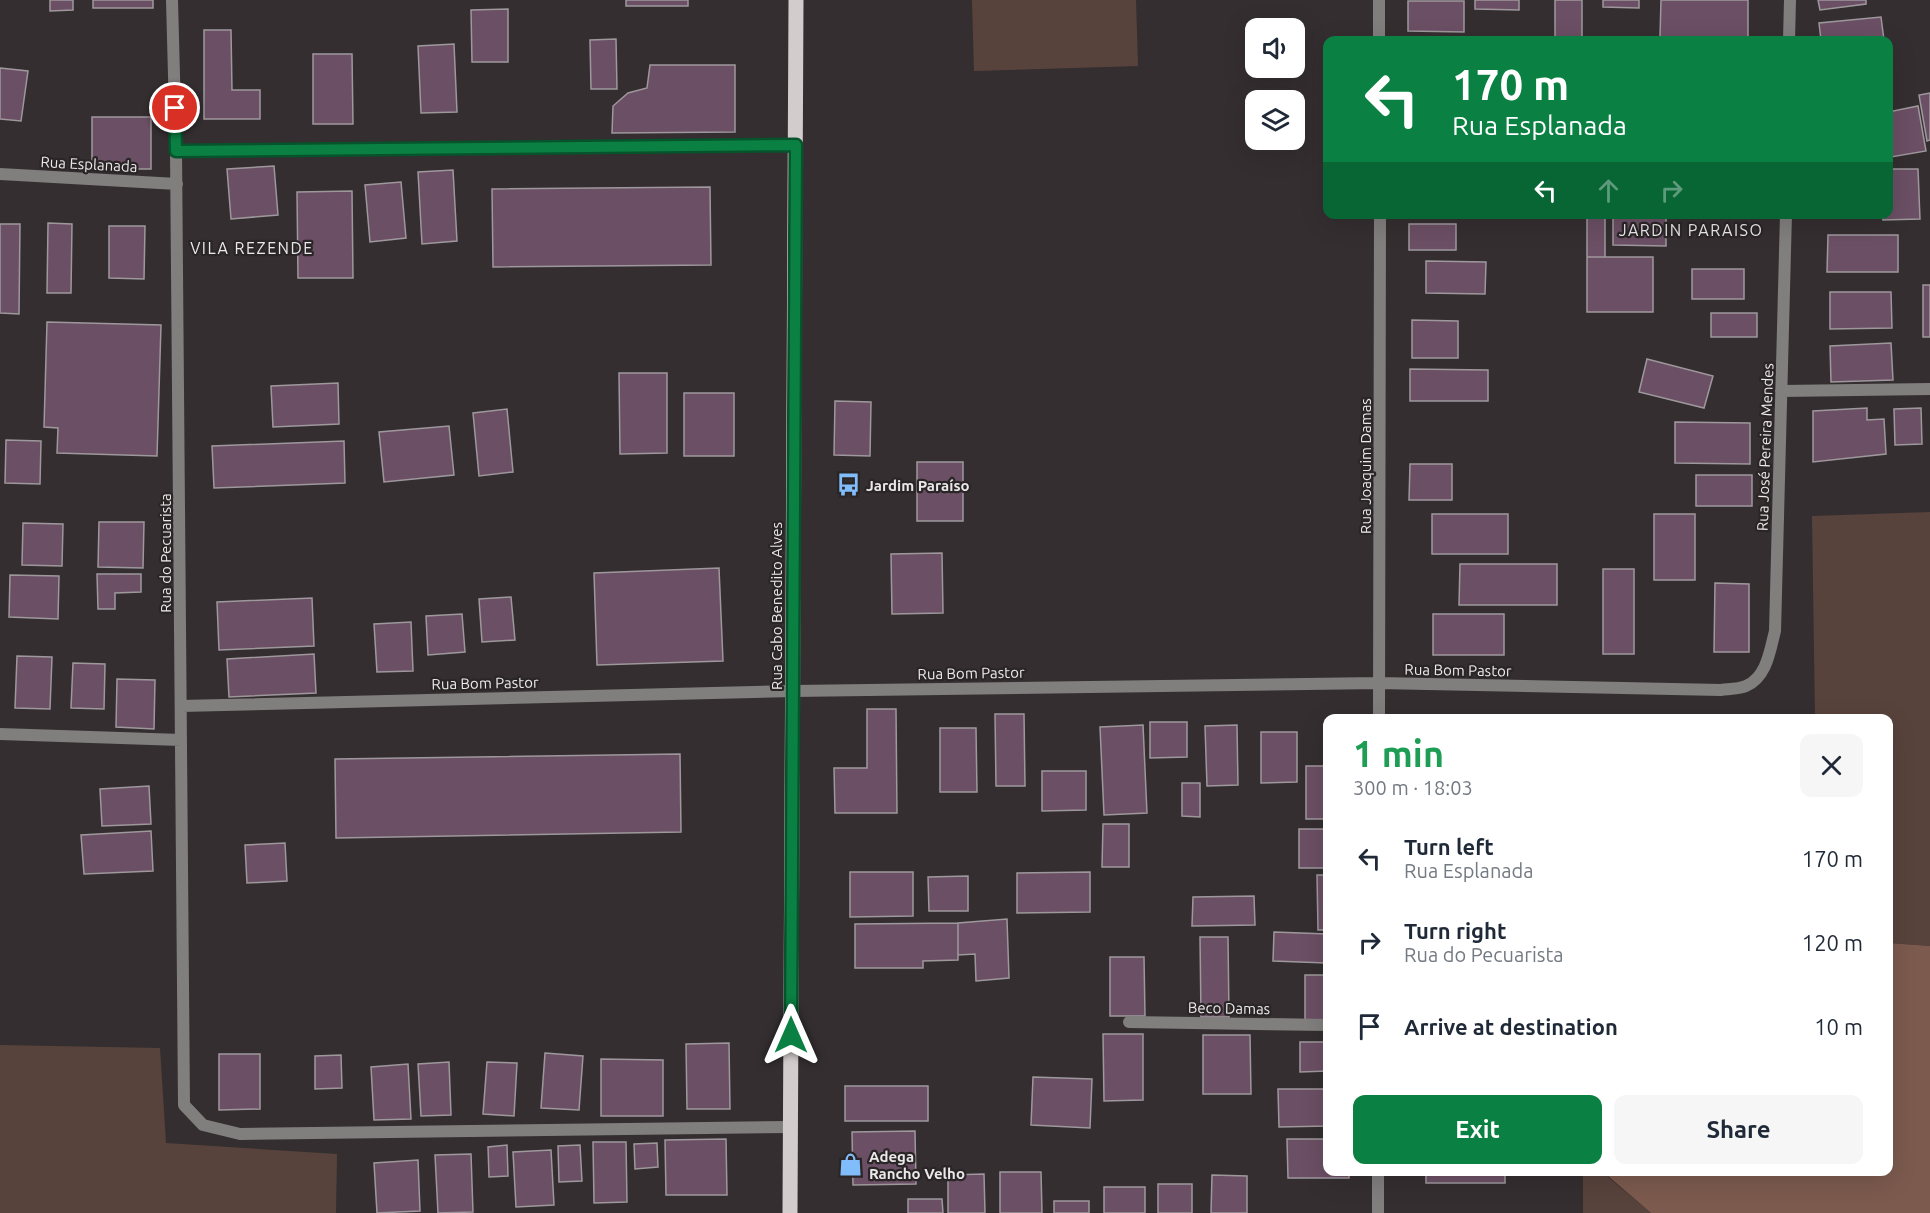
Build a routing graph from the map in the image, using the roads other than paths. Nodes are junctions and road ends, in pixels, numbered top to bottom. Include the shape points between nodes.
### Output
1 (172, 0) edge
2 (796, 0) edge
3 (1380, 0) edge
4 (1790, 0) edge
5 (1379, 36) edge
6 (1789, 36) edge
7 (796, 145) junction
8 (176, 151) junction
9 (0, 174) edge
10 (177, 184) junction
11 (1380, 219) edge
12 (1786, 219) edge
13 (1930, 389) edge
14 (1781, 391) junction
15 (1759, 677) joint
16 (1379, 684) junction
17 (794, 691) junction
18 (181, 706) junction
19 (1379, 714) edge
20 (0, 734) edge
21 (181, 740) junction
22 (1130, 1022) dead end
23 (1323, 1025) edge
24 (791, 1127) junction
25 (1378, 1176) edge
26 (790, 1213) edge
27 (1378, 1213) edge

1 - 8 street, Rua do Pecuarista
2 - 7 main road, Rua Cabo Benedito Alves
3 - 5 street
4 - 6 street
7 - 8 street
7 - 17 main road, Rua Cabo Benedito Alves
8 - 10 street, Rua do Pecuarista
9 - 10 street, Rua Esplanada
10 - 18 street, Rua do Pecuarista
11 - 16 street, Rua Joaquim Damas
12 - 14 street, Rua José Pereira Mendes
13 - 14 street
14 - 15 street, Rua José Pereira Mendes via 1774,631
15 - 16 street, Rua Bom Pastor via 1746,686 1721,690
16 - 17 street, Rua Bom Pastor
16 - 19 street, Rua Joaquim Damas
17 - 18 street, Rua Bom Pastor
17 - 24 main road, Rua Cabo Benedito Alves
18 - 21 street, Rua do Pecuarista
20 - 21 street
21 - 24 street, Rua do Pecuarista via 184,1105 203,1125 240,1134
22 - 23 street, Beco Damas
24 - 26 main road, Rua Cabo Benedito Alves
25 - 27 street

